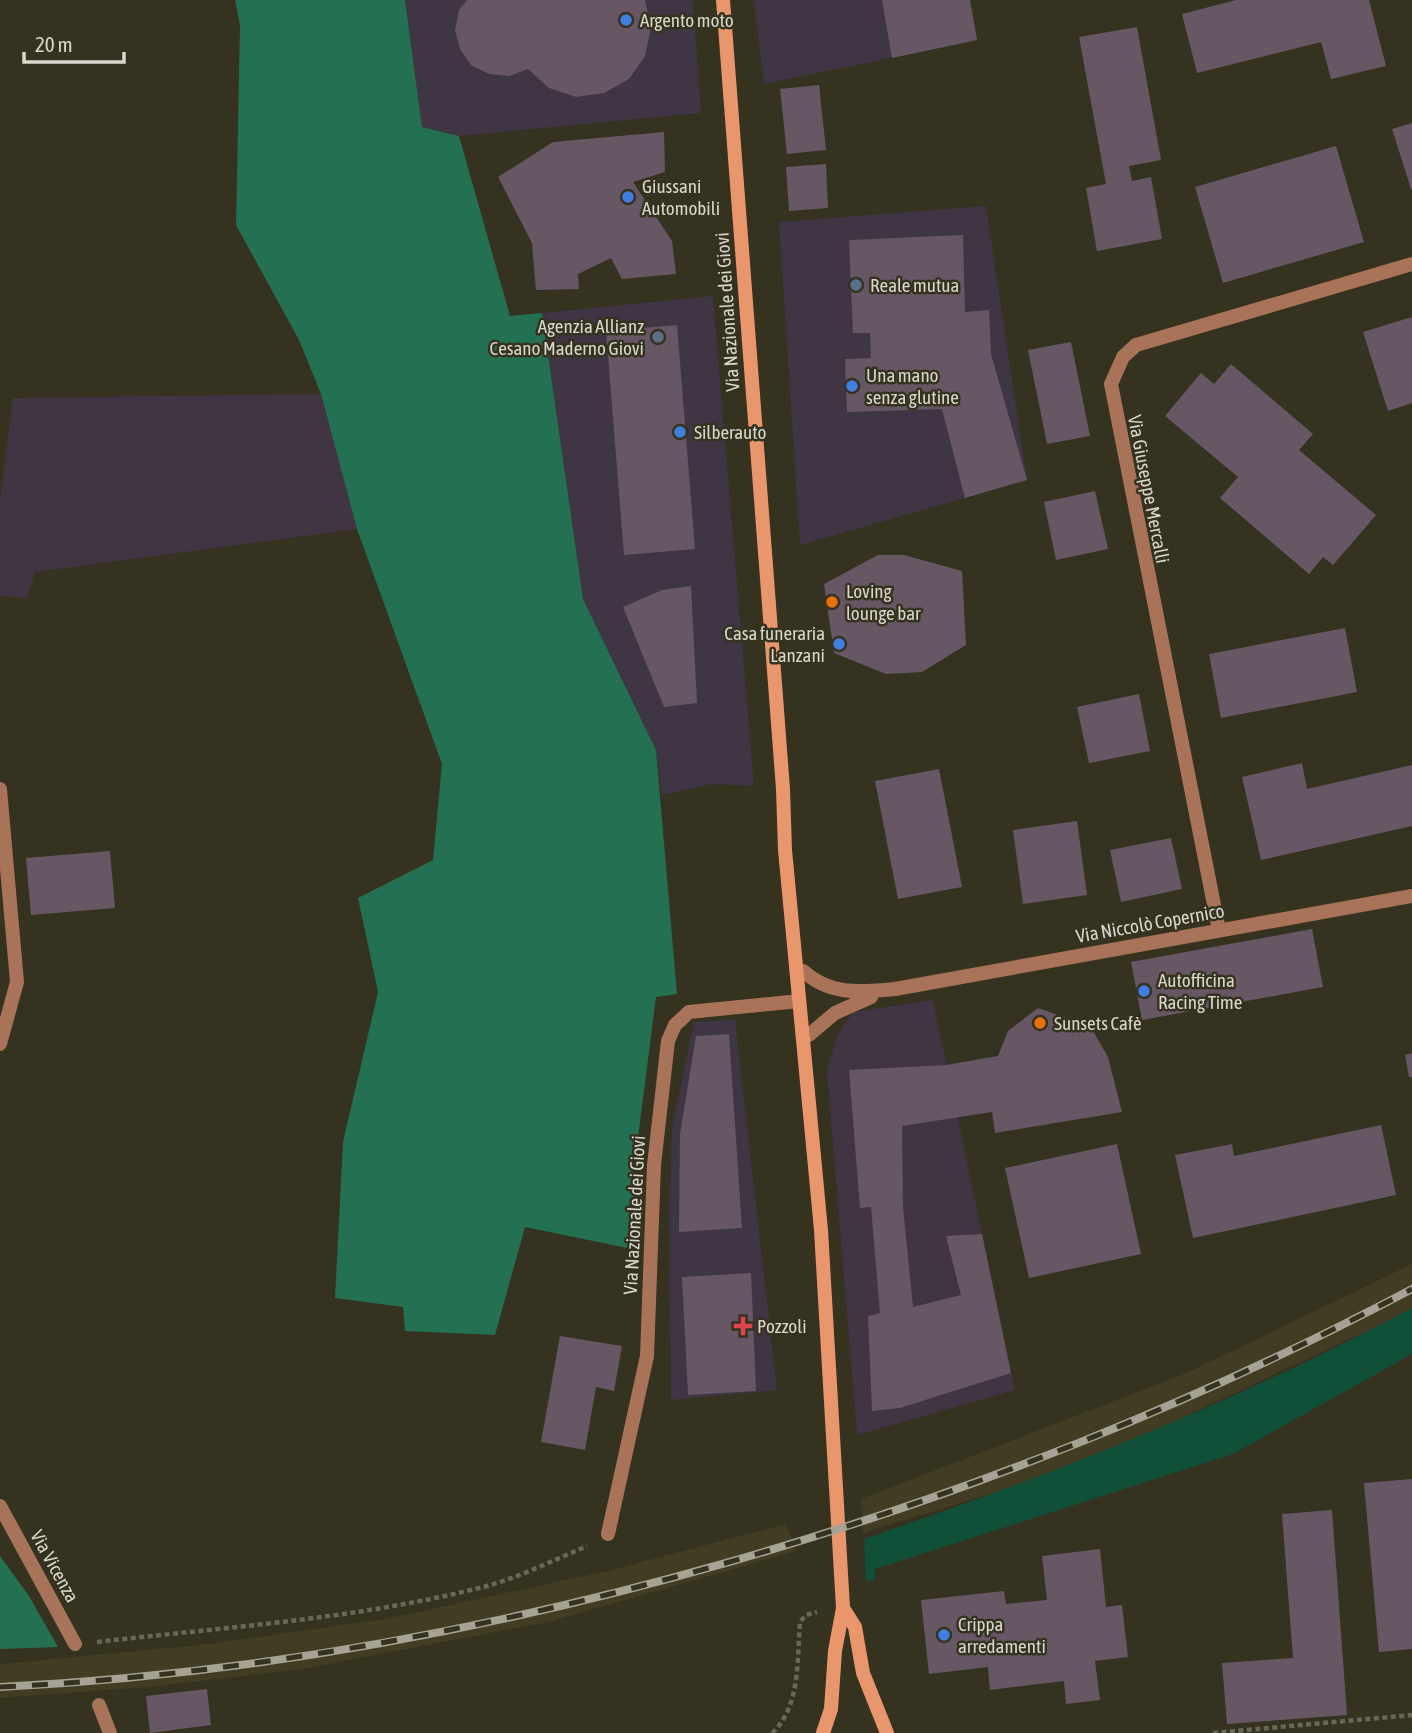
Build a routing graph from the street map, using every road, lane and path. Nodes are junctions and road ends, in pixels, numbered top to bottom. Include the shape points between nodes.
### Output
1 (723, 0) edge
2 (1412, 264) edge
3 (0, 789) edge
4 (783, 789) junction
5 (1412, 896) edge
6 (1219, 930) junction
7 (803, 971) junction
8 (895, 989) junction
9 (799, 1001) junction
10 (809, 1035) junction
11 (0, 1044) edge
12 (821, 1230) junction
13 (0, 1506) edge
14 (608, 1534) joint
15 (843, 1608) junction
16 (817, 1612) dead end
17 (75, 1644) joint
18 (99, 1705) dead end
19 (1412, 1715) edge
20 (110, 1733) edge
21 (772, 1733) edge
22 (823, 1733) edge
23 (887, 1733) edge
24 (1213, 1733) edge

1 - 4 main road, Via Nazionale dei Giovi
2 - 6 street, Via Giuseppe Mercalli via 1136,345 1123,357 1111,384
3 - 11 street via 17,982
4 - 7 main road, Via Nazionale dei Giovi
4 - 9 main road, Via Nazionale dei Giovi
5 - 6 street, Via Niccolò Copernico
6 - 8 street, Via Niccolò Copernico
7 - 8 street, Via Niccolò Copernico via 835,990
7 - 10 main road, Via Nazionale dei Giovi
8 - 10 street, Via Niccolò Copernico via 846,1006
9 - 12 main road, Via Nazionale dei Giovi
9 - 14 street, Via Nazionale dei Giovi via 689,1012 675,1025 668,1041 654,1165 647,1356
10 - 12 main road, Via Nazionale dei Giovi via 823,1193
12 - 15 main road, Via Nazionale dei Giovi
13 - 17 street, Via Vicenza
14 - 17 path via 486,1587 298,1621
15 - 22 main road via 831,1709
15 - 23 main road via 855,1627 863,1673
16 - 21 path via 800,1622 791,1704
18 - 20 street
19 - 24 path

